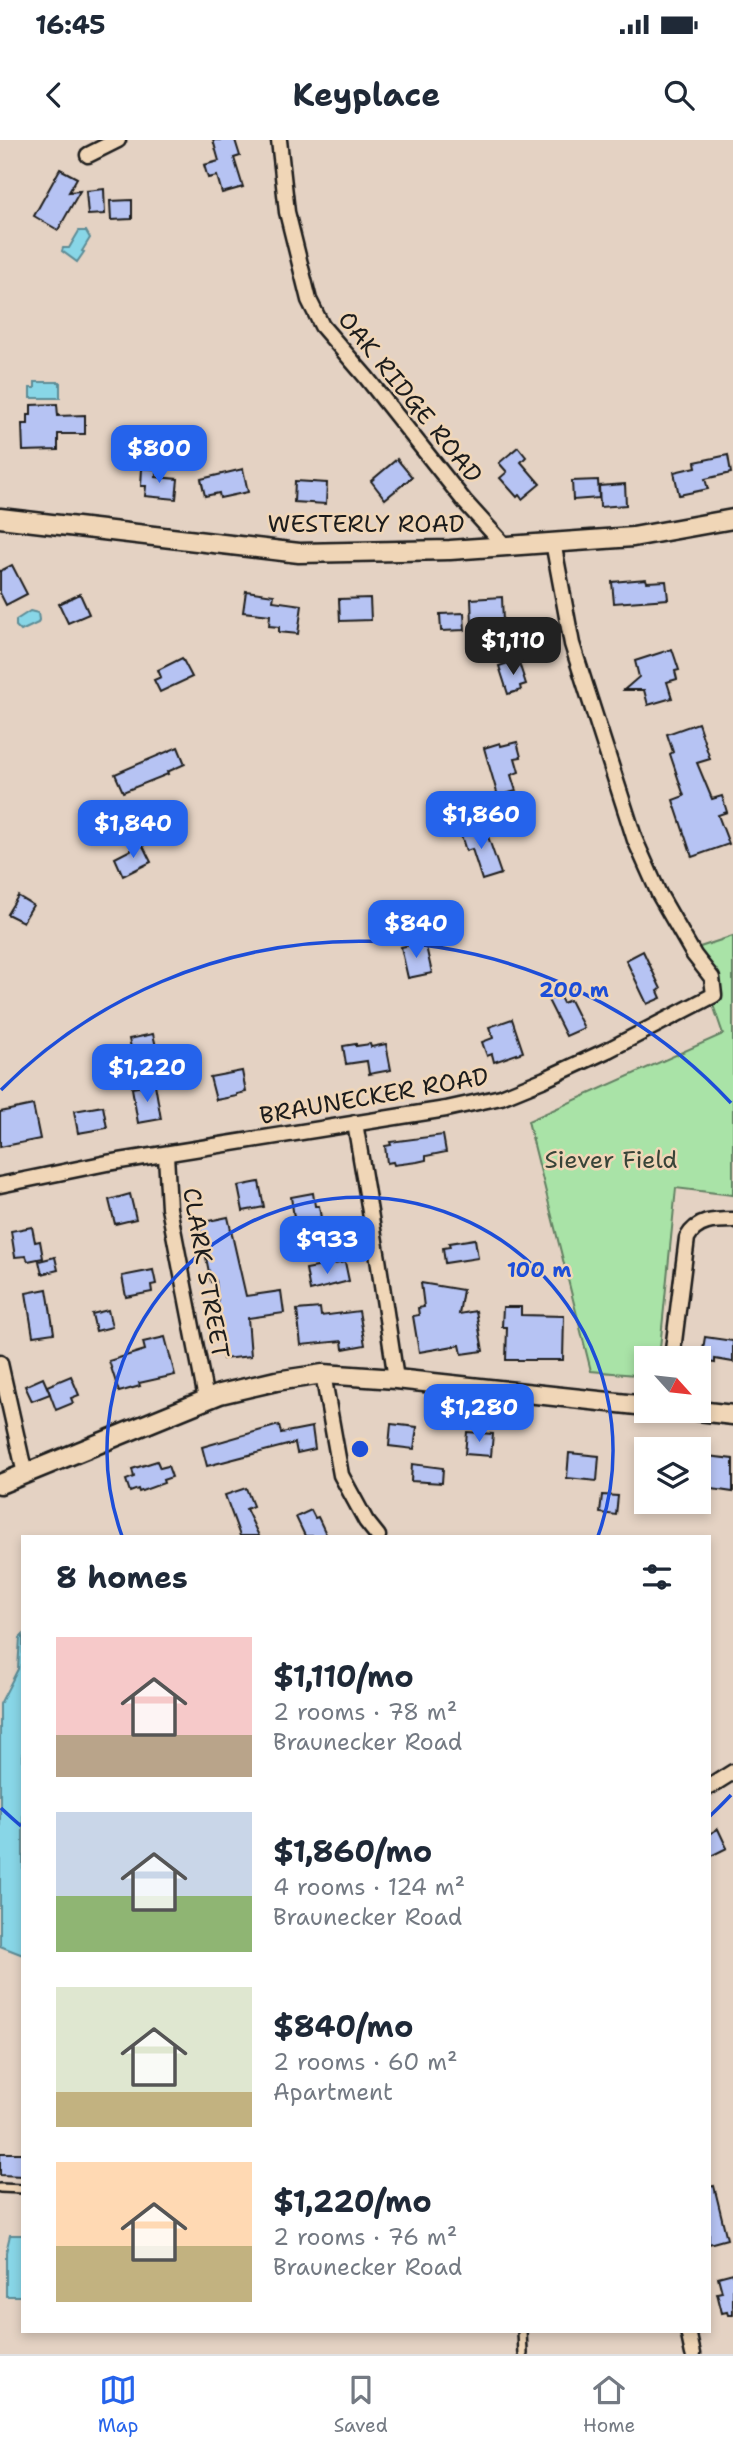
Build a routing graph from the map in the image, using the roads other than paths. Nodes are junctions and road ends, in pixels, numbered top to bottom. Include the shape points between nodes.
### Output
1 (118, 140) edge
2 (279, 140) edge
3 (88, 155) dead end
4 (0, 518) edge
5 (733, 519) edge
6 (553, 542) junction
7 (505, 546) junction
8 (355, 1123) junction
9 (166, 1155) junction
10 (0, 1185) edge
11 (733, 1220) edge
12 (674, 1346) edge
13 (0, 1363) edge
14 (323, 1374) junction
15 (396, 1379) junction
16 (206, 1399) junction
17 (634, 1405) edge
18 (711, 1412) edge
19 (733, 1415) edge
20 (25, 1474) junction
21 (0, 1484) edge
22 (377, 1535) edge
23 (733, 1772) edge
24 (711, 1786) edge
25 (0, 2188) edge
26 (21, 2189) edge
27 (522, 2333) edge
28 (689, 2333) edge
29 (523, 2354) edge
30 (694, 2354) edge

1 - 3 street
2 - 7 street, OAK RIDGE ROAD via 287,212 309,300 322,326
4 - 7 street, WESTERLY ROAD via 299,553
5 - 6 street, WESTERLY ROAD via 633,537
6 - 7 street, WESTERLY ROAD
6 - 8 street, BRAUNECKER ROAD via 572,644 635,840 694,955 712,978 714,995 608,1050 501,1097
8 - 9 street, BRAUNECKER ROAD
8 - 15 street
9 - 10 street, BRAUNECKER ROAD
9 - 16 street, CLARK STREET via 169,1208
11 - 12 street via 699,1223 687,1238
13 - 20 street
14 - 15 street
14 - 16 street
14 - 22 street via 341,1475
15 - 17 street
16 - 20 street
18 - 19 street
20 - 21 street
23 - 24 street
25 - 26 lane
27 - 29 lane
28 - 30 street

